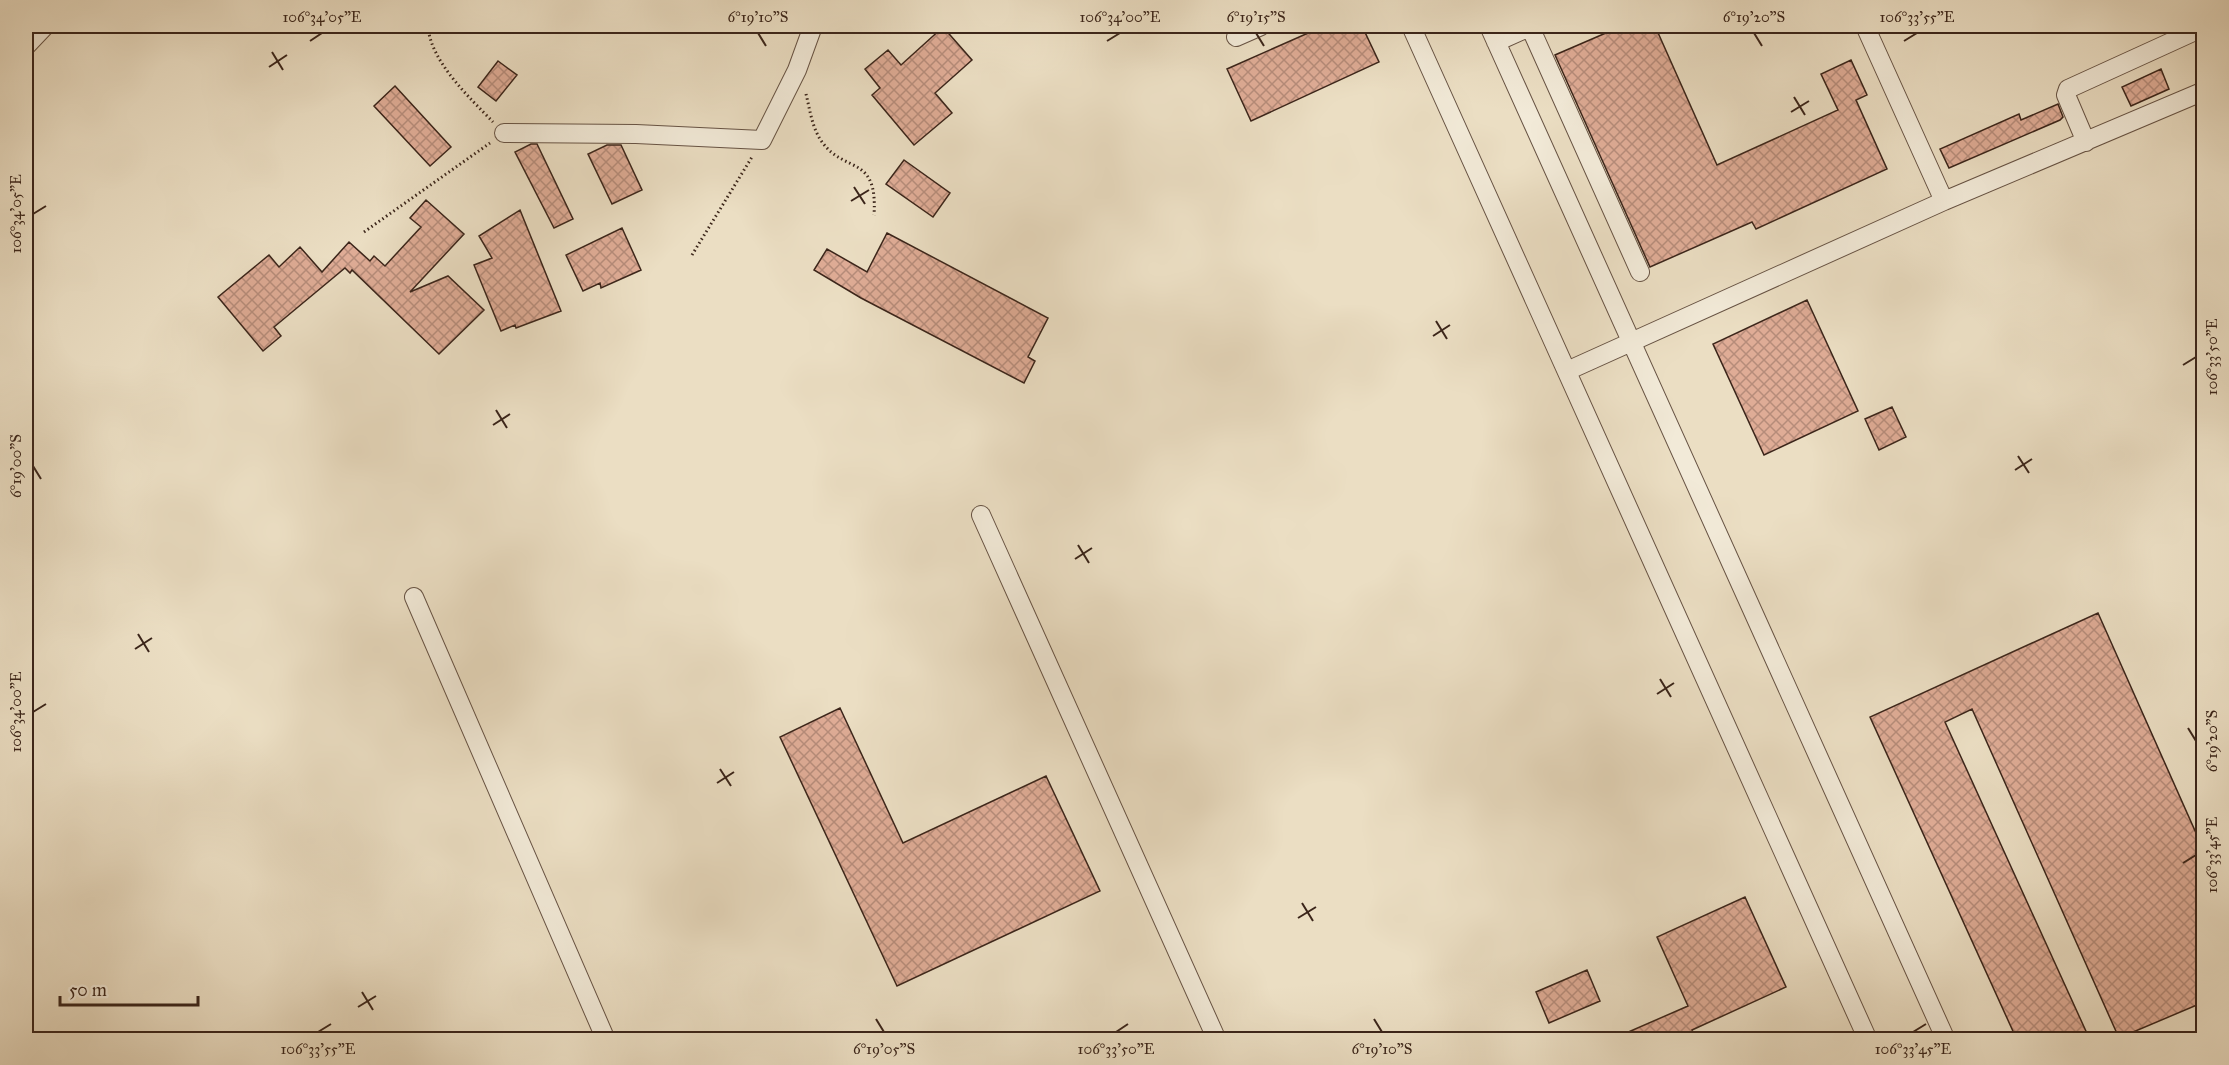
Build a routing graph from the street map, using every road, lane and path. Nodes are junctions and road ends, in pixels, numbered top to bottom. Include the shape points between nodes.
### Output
1 (45, 26) edge
2 (428, 26) edge
3 (813, 26) edge
4 (1261, 26) edge
5 (1411, 26) edge
6 (1531, 26) edge
7 (1865, 26) edge
8 (2204, 27) edge
9 (1493, 34) edge
10 (1236, 37) dead end
11 (26, 46) edge
12 (797, 70) junction
13 (2204, 91) edge
14 (504, 133) junction
15 (762, 140) junction
16 (2086, 142) junction
17 (1944, 201) junction
18 (874, 215) dead end
19 (364, 232) dead end
20 (692, 255) dead end
21 (1640, 272) dead end
22 (1631, 341) junction
23 (1567, 370) junction
24 (981, 515) dead end
25 (414, 597) dead end
26 (606, 1040) edge
27 (1217, 1040) edge
28 (1868, 1040) edge
29 (1946, 1040) edge

1 - 11 street
2 - 14 path via 438,55 455,82
3 - 12 street
4 - 10 street
5 - 23 street
6 - 9 street
6 - 21 street
7 - 17 street
8 - 16 street via 2068,89 2066,96
9 - 22 street
12 - 15 street
12 - 18 path via 822,143 856,165 870,180 876,198
13 - 16 street
14 - 15 street
14 - 19 path
15 - 20 path
16 - 17 street
17 - 22 street
22 - 23 street
22 - 29 street
23 - 28 street
24 - 27 street
25 - 26 street

